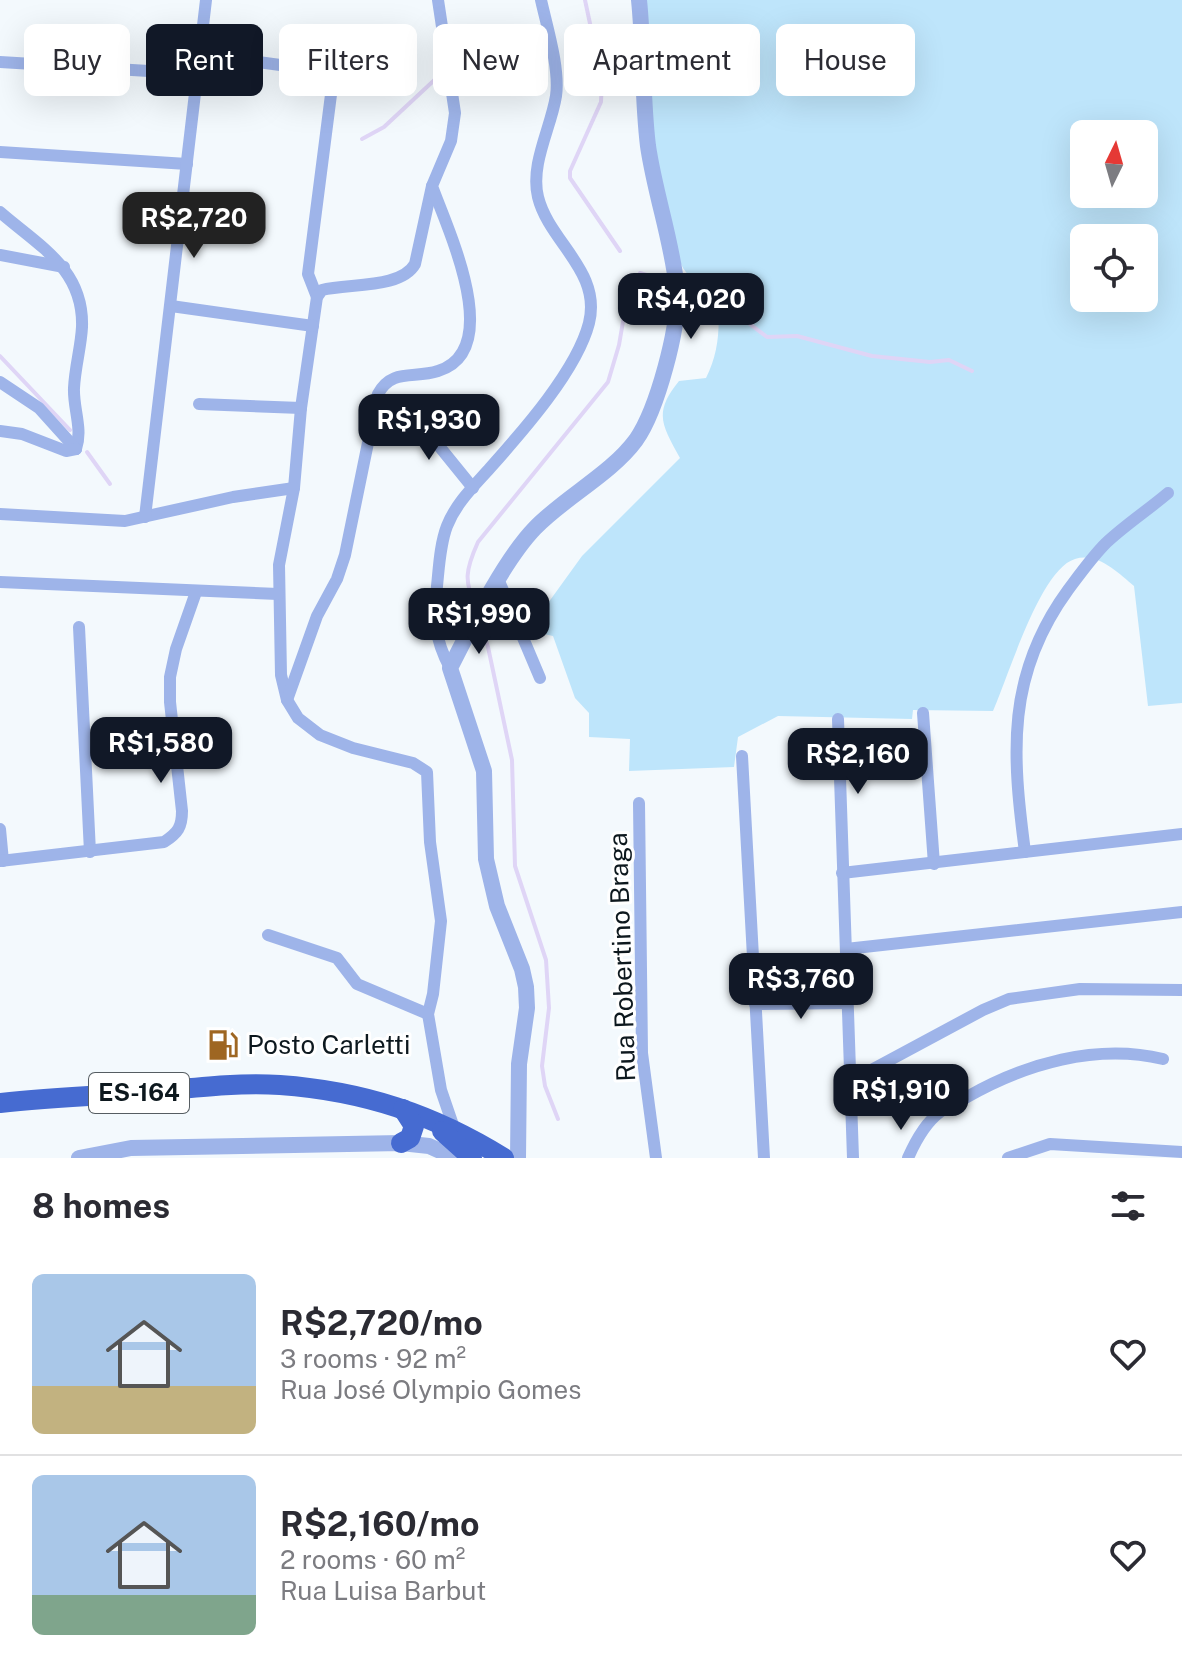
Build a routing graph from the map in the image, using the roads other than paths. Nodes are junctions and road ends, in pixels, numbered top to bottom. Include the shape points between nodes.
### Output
1 (206, 0) edge
2 (438, 0) edge
3 (541, 0) edge
4 (639, 0) edge
5 (203, 24) edge
6 (0, 62) edge
7 (263, 63) edge
8 (146, 71) edge
9 (195, 96) edge
10 (0, 152) edge
11 (187, 164) junction
12 (432, 186) junction
13 (0, 212) edge
14 (0, 255) edge
15 (65, 267) junction
16 (317, 297) junction
17 (171, 306) junction
18 (313, 326) junction
19 (0, 382) edge
20 (199, 404) dead end
21 (301, 408) junction
22 (413, 414) dead end
23 (0, 431) edge
24 (76, 449) junction
25 (294, 488) junction
26 (473, 488) junction
27 (1168, 493) dead end
28 (0, 514) edge
29 (145, 517) junction
30 (499, 581) junction
31 (0, 582) edge
32 (196, 592) junction
33 (278, 594) junction
34 (79, 627) dead end
35 (450, 668) junction
36 (540, 678) dead end
37 (287, 700) junction
38 (923, 713) dead end
39 (838, 719) dead end
40 (742, 756) dead end
41 (639, 803) dead end
42 (0, 829) edge
43 (1182, 834) edge
44 (90, 852) junction
45 (1025, 852) junction
46 (2, 861) edge
47 (934, 864) junction
48 (842, 873) junction
49 (1182, 912) edge
50 (268, 935) dead end
51 (846, 949) junction
52 (1182, 990) edge
53 (847, 1003) junction
54 (755, 1004) junction
55 (428, 1014) junction
56 (1163, 1059) dead end
57 (849, 1082) junction
58 (0, 1103) edge
59 (403, 1109) junction
60 (427, 1118) junction
61 (454, 1128) junction
62 (401, 1143) junction
63 (1182, 1152) edge
64 (467, 1156) edge
65 (79, 1158) edge
66 (504, 1158) edge
67 (518, 1158) edge
68 (656, 1158) edge
69 (764, 1158) edge
70 (853, 1158) edge
71 (908, 1158) edge
72 (1008, 1158) edge

1 - 5 street
2 - 12 street via 455,113 451,141
3 - 26 street via 557,84 536,187 548,220 585,277 590,320 580,349 557,384
4 - 30 street via 650,160 677,292 662,384 634,442 533,529
6 - 8 street
7 - 16 street via 332,72 308,274
9 - 11 street
10 - 11 street
11 - 17 street
12 - 16 street via 410,272 394,280 331,287
12 - 37 street via 470,299 468,335 464,349 440,371 395,377 378,394 345,555
13 - 15 street
14 - 15 street
15 - 24 street via 81,302 73,395
16 - 18 street
17 - 18 street
17 - 29 street
18 - 21 street
19 - 24 street via 39,408
20 - 21 street
21 - 25 street
22 - 26 street
23 - 24 street via 66,451
25 - 29 street
25 - 33 street
26 - 35 street via 453,513 440,559 435,634
27 - 45 street via 1106,543 1040,633 1024,675 1017,721
28 - 29 street via 106,522
30 - 35 street
30 - 36 street
31 - 32 street
32 - 33 street
32 - 44 street via 170,677 182,824 164,842
33 - 37 street
34 - 44 street
35 - 67 street via 484,771 486,859 497,906 526,987
37 - 55 street via 298,718 320,735 427,772 441,921
38 - 47 street
39 - 48 street
40 - 54 street
41 - 68 street, Rua Robertino Braga via 642,1053
42 - 46 street
43 - 45 street
44 - 46 street
45 - 47 street
47 - 48 street
48 - 51 street
49 - 51 street
50 - 55 street via 337,958 357,984
51 - 53 street
52 - 57 street via 1080,989 1009,999
53 - 54 street
53 - 57 street
54 - 69 street
55 - 61 street via 441,1090
56 - 71 street via 1104,1054 1038,1065 999,1079 940,1112
57 - 70 street
58 - 59 highway, ES-164 via 278,1085 369,1098
59 - 60 highway, ES-164
59 - 62 highway via 414,1126 410,1138
60 - 61 highway, ES-164
60 - 64 highway, ES-164
61 - 66 highway, ES-164
62 - 64 street
62 - 65 street via 131,1148
63 - 72 street via 1050,1144

